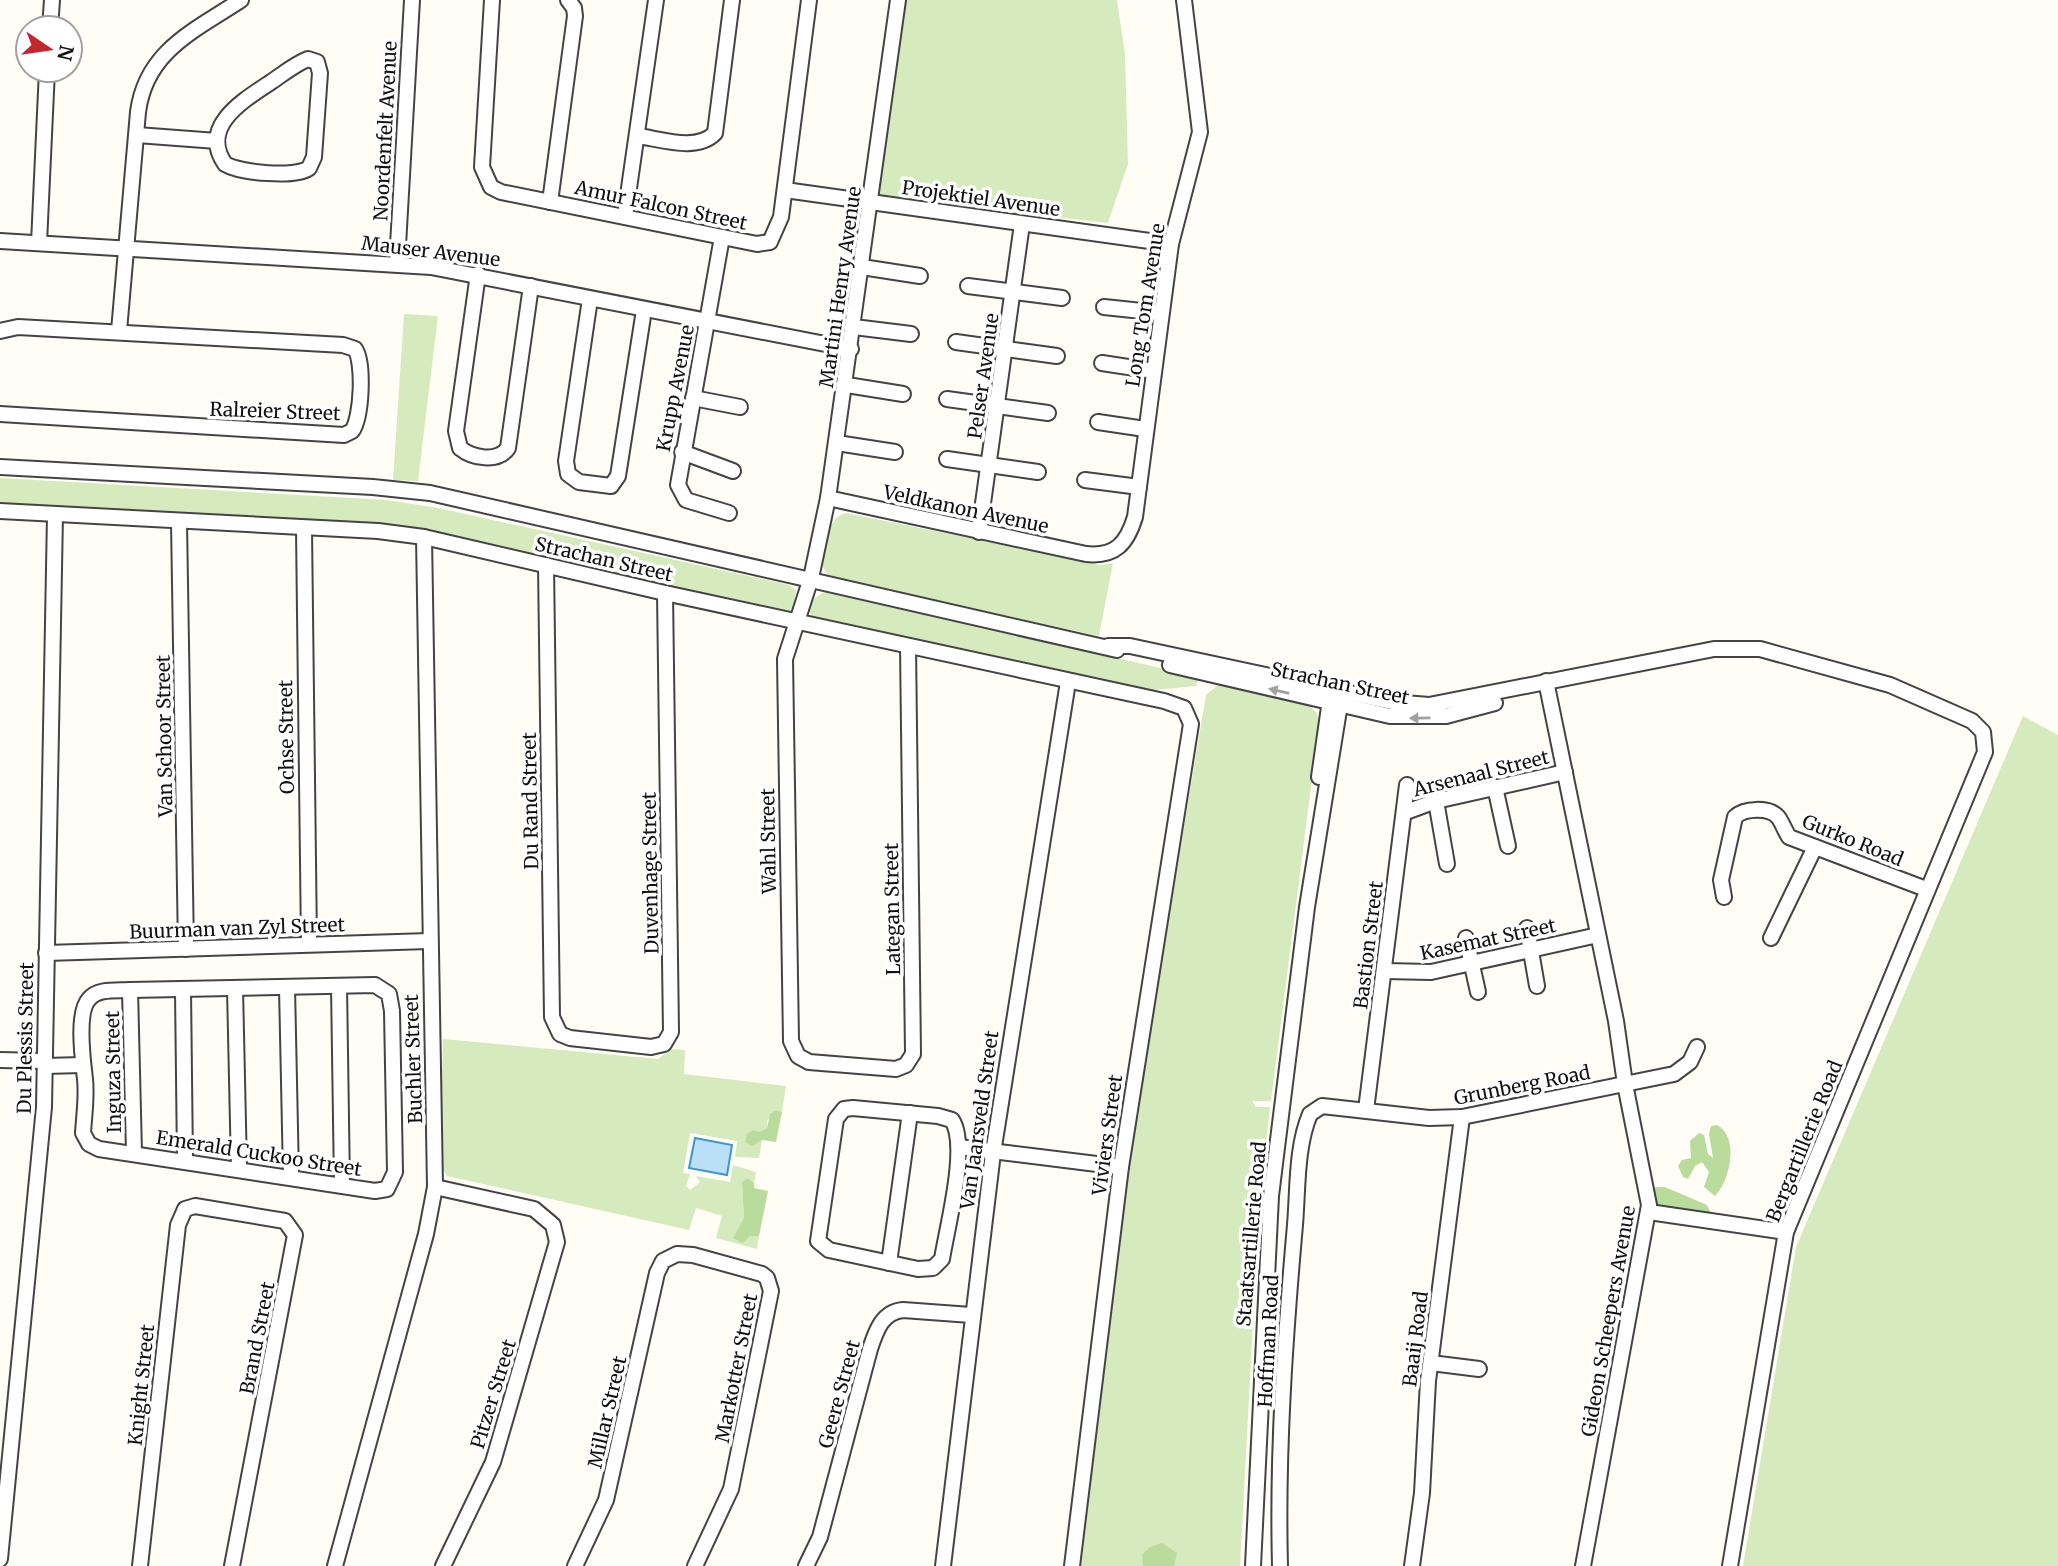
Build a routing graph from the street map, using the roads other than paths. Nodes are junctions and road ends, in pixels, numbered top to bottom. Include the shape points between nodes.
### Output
1 (241, 0) edge
2 (412, 0) edge
3 (492, 0) edge
4 (568, 0) edge
5 (656, 0) edge
6 (732, 0) edge
7 (809, 0) edge
8 (898, 0) edge
9 (1184, 0) edge
10 (46, 84) edge
11 (138, 135) junction
12 (638, 136) junction
13 (217, 141) junction
14 (785, 190) junction
15 (550, 202) junction
16 (871, 202) junction
17 (625, 216) junction
18 (1022, 224) junction
19 (722, 237) junction
20 (0, 241) edge
21 (39, 243) junction
22 (1171, 244) junction
23 (128, 249) junction
24 (397, 263) junction
25 (862, 267) junction
26 (478, 274) junction
27 (920, 276) dead end
28 (531, 286) junction
29 (968, 286) dead end
30 (1014, 291) junction
31 (1062, 298) dead end
32 (590, 299) junction
33 (1104, 307) dead end
34 (644, 310) junction
35 (1161, 313) junction
36 (707, 323) junction
37 (854, 327) junction
38 (0, 331) edge
39 (119, 331) junction
40 (911, 334) dead end
41 (956, 342) dead end
42 (851, 349) junction
43 (1006, 349) junction
44 (1057, 356) dead end
45 (1102, 363) dead end
46 (1154, 371) junction
47 (847, 385) junction
48 (903, 394) dead end
49 (693, 398) junction
50 (947, 399) dead end
51 (740, 407) dead end
52 (999, 407) junction
53 (1048, 413) dead end
54 (0, 414) edge
55 (1098, 422) dead end
56 (1145, 429) junction
57 (837, 443) junction
58 (682, 452) junction
59 (895, 452) dead end
60 (947, 459) dead end
61 (990, 465) junction
62 (0, 467) edge
63 (733, 471) dead end
64 (1038, 472) dead end
65 (1085, 480) dead end
66 (1139, 487) junction
67 (828, 498) junction
68 (0, 512) edge
69 (729, 513) dead end
70 (55, 515) junction
71 (179, 522) junction
72 (304, 529) junction
73 (979, 532) junction
74 (424, 537) junction
75 (1096, 555) joint
76 (546, 565) junction
77 (811, 578) junction
78 (665, 593) junction
79 (798, 620) junction
80 (908, 646) junction
81 (1068, 682) junction
82 (1547, 686) junction
83 (1336, 697) junction
84 (1188, 713) joint
85 (1984, 752) joint
86 (1565, 772) junction
87 (1407, 785) dead end
88 (1495, 787) junction
89 (1436, 802) junction
90 (1406, 812) junction
91 (1507, 846) dead end
92 (1815, 847) junction
93 (1447, 864) dead end
94 (1926, 890) junction
95 (1724, 897) dead end
96 (1527, 928) dead end
97 (1598, 935) junction
98 (1466, 938) dead end
99 (1771, 938) dead end
100 (429, 941) junction
101 (309, 944) junction
102 (187, 949) junction
103 (1531, 950) junction
104 (46, 953) junction
105 (1471, 964) junction
106 (1385, 971) junction
107 (339, 986) junction
108 (1537, 986) dead end
109 (287, 987) junction
110 (235, 988) junction
111 (130, 990) junction
112 (183, 990) junction
113 (1478, 992) dead end
114 (560, 1034) joint
115 (1697, 1047) dead end
116 (0, 1060) edge
117 (803, 1060) joint
118 (45, 1063) junction
119 (82, 1065) junction
120 (1625, 1084) junction
121 (1366, 1110) junction
122 (910, 1113) junction
123 (1462, 1117) junction
124 (1307, 1120) joint
125 (959, 1147) junction
126 (134, 1153) junction
127 (993, 1153) junction
128 (186, 1161) junction
129 (1121, 1167) junction
130 (239, 1169) junction
131 (291, 1176) junction
132 (342, 1185) junction
133 (435, 1187) junction
134 (186, 1209) joint
135 (1649, 1212) junction
136 (1786, 1231) junction
137 (663, 1261) joint
138 (889, 1263) junction
139 (971, 1315) junction
140 (1431, 1363) junction
141 (1479, 1369) dead end
142 (0, 1559) edge
143 (140, 1566) edge
144 (232, 1566) edge
145 (335, 1566) edge
146 (443, 1566) edge
147 (575, 1566) edge
148 (695, 1566) edge
149 (806, 1566) edge
150 (943, 1566) edge
151 (1072, 1566) edge
152 (1253, 1566) edge
153 (1280, 1566) edge
154 (1412, 1566) edge
155 (1583, 1566) edge
156 (1730, 1566) edge

1 - 11 street via 172,46 151,69 141,95
2 - 24 street, Noordenfelt Avenue
3 - 15 street, Amur Falcon Street via 485,179 501,192
4 - 15 street via 575,16
5 - 12 street
6 - 12 street via 715,133 696,144
7 - 14 street, Amur Falcon Street
8 - 16 street, Martini Henry Avenue
9 - 22 street, Long Tom Avenue via 1200,132
10 - 21 street
11 - 13 street
11 - 23 street
12 - 17 street
13 - 13 street via 236,105 303,61 317,62 314,157 305,171 231,167 221,159
14 - 16 street, Projektiel Avenue
14 - 19 street, Amur Falcon Street via 777,231 770,242
15 - 17 street, Amur Falcon Street
16 - 18 street, Projektiel Avenue
16 - 25 street, Martini Henry Avenue
17 - 19 street, Amur Falcon Street
18 - 22 street, Projektiel Avenue
18 - 30 street, Pelser Avenue
19 - 36 street, Krupp Avenue
20 - 21 street, Mauser Avenue
21 - 23 street, Mauser Avenue
22 - 35 street, Long Tom Avenue
23 - 24 street, Mauser Avenue
23 - 39 street
24 - 26 street, Mauser Avenue
25 - 27 street
25 - 37 street, Martini Henry Avenue
26 - 28 street, Mauser Avenue
26 - 28 street via 456,431 460,448 469,454 492,458 508,449
28 - 32 street, Mauser Avenue
29 - 30 street
30 - 31 street
30 - 43 street, Pelser Avenue
32 - 34 street, Mauser Avenue
32 - 34 street via 566,461 568,474 584,484 611,486 618,475
33 - 35 street
34 - 36 street, Mauser Avenue
35 - 46 street, Long Tom Avenue
36 - 42 street, Mauser Avenue
36 - 49 street, Krupp Avenue
37 - 40 street
37 - 42 street, Martini Henry Avenue
38 - 39 street, Ralreier Street via 18,327
39 - 54 street, Ralreier Street via 355,348 360,358 355,427 339,435
41 - 43 street
42 - 47 street, Martini Henry Avenue
43 - 44 street
43 - 52 street, Pelser Avenue
45 - 46 street
46 - 56 street, Long Tom Avenue
47 - 48 street
47 - 57 street, Martini Henry Avenue
49 - 51 street
49 - 58 street, Krupp Avenue
50 - 52 street
52 - 53 street
52 - 61 street, Pelser Avenue
55 - 56 street
56 - 66 street, Long Tom Avenue
57 - 59 street
57 - 67 street, Martini Henry Avenue
58 - 63 street
58 - 69 street, Krupp Avenue via 678,485 682,497
60 - 61 street
61 - 64 street
61 - 73 street, Pelser Avenue
62 - 77 street, Strachan Street via 405,489
65 - 66 street
66 - 75 street, Long Tom Avenue via 1128,538 1110,553
67 - 73 street, Veldkanon Avenue
67 - 77 street, Martini Henry Avenue
68 - 70 street, Strachan Street
70 - 71 street, Strachan Street
70 - 104 street, Du Plessis Street
71 - 72 street, Strachan Street
71 - 102 street, Van Schoor Street
72 - 74 street, Strachan Street
72 - 101 street, Ochse Street
73 - 75 street, Veldkanon Avenue
74 - 76 street, Strachan Street
74 - 100 street, Buchler Street
76 - 78 street, Strachan Street
76 - 114 street, Du Rand Street via 552,1017
77 - 79 street, Wahl Street
77 - 83 street, Strachan Street via 1108,646 1141,658
78 - 79 street, Strachan Street
78 - 114 street, Duvenhage Street via 671,1032 664,1044 651,1047
79 - 80 street, Strachan Street
79 - 117 street, Wahl Street via 788,646 784,677 791,1041
80 - 81 street, Strachan Street
80 - 117 street, Lategan Street via 913,1054 906,1065 896,1069
81 - 84 street, Strachan Street via 1179,704
81 - 127 street, Van Jaarsveld Street
82 - 83 street, Strachan Street via 1430,718 1390,716
82 - 85 street, Strachan Street via 1729,648 1760,649 1890,685 1972,721 1983,732
82 - 86 street, Gideon Scheepers Avenue
83 - 152 street, Staatsartillerie Road via 1271,1196
84 - 129 street, Viviers Street via 1189,741
85 - 94 street, Bergartillerie Road
86 - 88 street, Arsenaal Street
86 - 97 street, Gideon Scheepers Avenue
87 - 90 street, Bastion Street
88 - 89 street, Arsenaal Street
88 - 91 street
89 - 90 street, Arsenaal Street
89 - 93 street
90 - 106 street, Bastion Street
92 - 94 street, Gurko Road
92 - 95 street, Gurko Road via 1789,837 1770,812 1740,812 1721,880
92 - 99 street
94 - 136 street, Bergartillerie Road
96 - 103 street
97 - 103 street, Kasemat Street
97 - 120 street, Gideon Scheepers Avenue
98 - 105 street
100 - 101 street, Buurman van Zyl Street
100 - 133 street, Buchler Street
101 - 102 street, Buurman van Zyl Street
102 - 104 street, Buurman van Zyl Street
103 - 105 street, Kasemat Street
103 - 108 street
104 - 118 street, Du Plessis Street
105 - 106 street, Kasemat Street via 1418,974
105 - 113 street
106 - 121 street, Bastion Street
107 - 109 street, Emerald Cuckoo Street
107 - 132 street
107 - 132 street, Emerald Cuckoo Street via 375,985 390,998 395,1172 391,1185 380,1190
109 - 110 street, Emerald Cuckoo Street
109 - 131 street
110 - 112 street, Emerald Cuckoo Street
110 - 130 street
111 - 112 street, Emerald Cuckoo Street
111 - 119 street, Emerald Cuckoo Street via 102,991 87,1002
111 - 126 street, Inguza Street
112 - 128 street
115 - 120 street via 1679,1072
116 - 118 street
118 - 119 street
118 - 142 street, Du Plessis Street
119 - 126 street, Emerald Cuckoo Street via 86,1140 99,1149
120 - 123 street, Grunberg Road
120 - 135 street, Gideon Scheepers Avenue
121 - 123 street, Grunberg Road
121 - 124 street, Grunberg Road via 1322,1106
122 - 125 street via 952,1120
122 - 138 street
122 - 138 street via 853,1108 839,1114 818,1234 820,1245 829,1250
123 - 140 street, Baaij Road
124 - 153 street, Hoffman Road via 1293,1248 1278,1500
125 - 127 street
125 - 138 street via 940,1263 928,1269
126 - 128 street, Emerald Cuckoo Street
127 - 129 street
127 - 139 street, Van Jaarsveld Street
128 - 130 street, Emerald Cuckoo Street
129 - 151 street, Viviers Street
130 - 131 street, Emerald Cuckoo Street
131 - 132 street, Emerald Cuckoo Street
133 - 145 street, Buchler Street
133 - 146 street, Pitzer Street via 534,1209 554,1225 557,1241 505,1425 481,1492
134 - 143 street, Knight Street via 178,1225
134 - 144 street, Brand Street via 206,1207 285,1221 295,1235
135 - 136 street
135 - 155 street, Gideon Scheepers Avenue
136 - 156 street, Bergartillerie Road
137 - 147 street, Millar Street via 606,1500
137 - 148 street, Markotter Street via 693,1255 754,1271 767,1278 771,1291 731,1489
139 - 149 street, Geere Street via 903,1310 883,1320 870,1349 820,1537
139 - 150 street, Van Jaarsveld Street
140 - 141 street
140 - 154 street, Baaij Road

